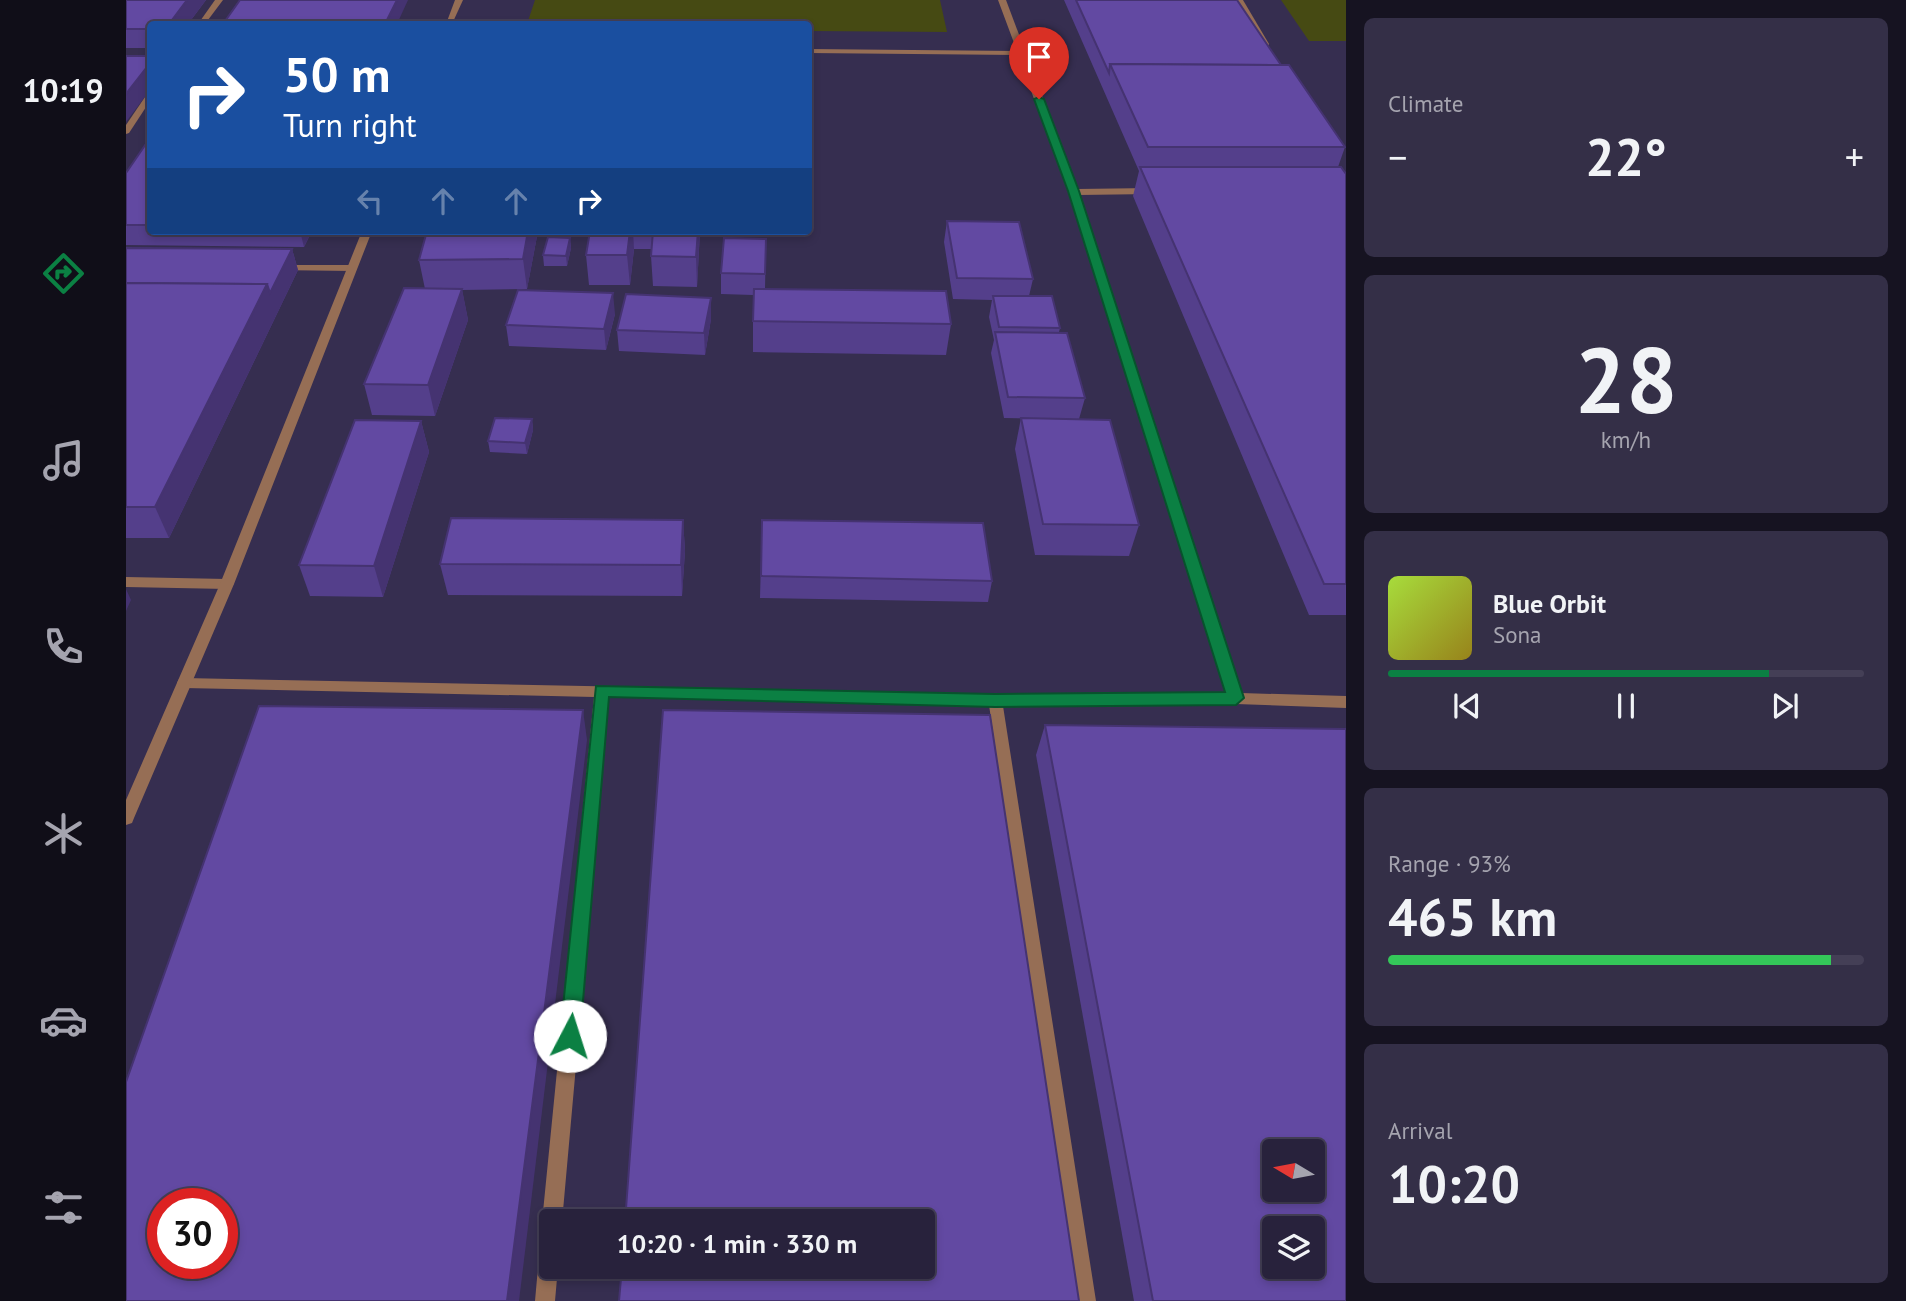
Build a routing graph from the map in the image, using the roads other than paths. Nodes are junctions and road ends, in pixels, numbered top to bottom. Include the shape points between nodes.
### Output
1 (219, 0) edge
2 (459, 0) edge
3 (1002, 0) edge
4 (1239, 0) edge
5 (203, 21) edge
6 (450, 21) edge
7 (812, 51) edge
8 (1270, 52) edge
9 (1022, 53) junction
10 (147, 100) edge
11 (126, 131) edge
12 (1073, 191) junction
13 (1169, 191) edge
14 (365, 235) edge
15 (271, 267) edge
16 (352, 268) junction
17 (126, 582) edge
18 (227, 584) junction
19 (184, 683) junction
20 (602, 691) junction
21 (1236, 698) junction
22 (995, 700) junction
23 (1346, 702) edge
24 (126, 818) edge
25 (553, 1209) edge
26 (547, 1279) edge
27 (545, 1301) edge
28 (1086, 1301) edge

1 - 5 street
2 - 6 street
3 - 9 street
4 - 8 street
7 - 9 street
9 - 12 street
10 - 11 street
12 - 13 street
12 - 21 street
14 - 16 street
15 - 16 street
16 - 18 street
17 - 18 street
18 - 19 street
19 - 20 street
19 - 24 street
20 - 22 street
20 - 25 street
21 - 22 street
21 - 23 street
22 - 28 street
26 - 27 street

